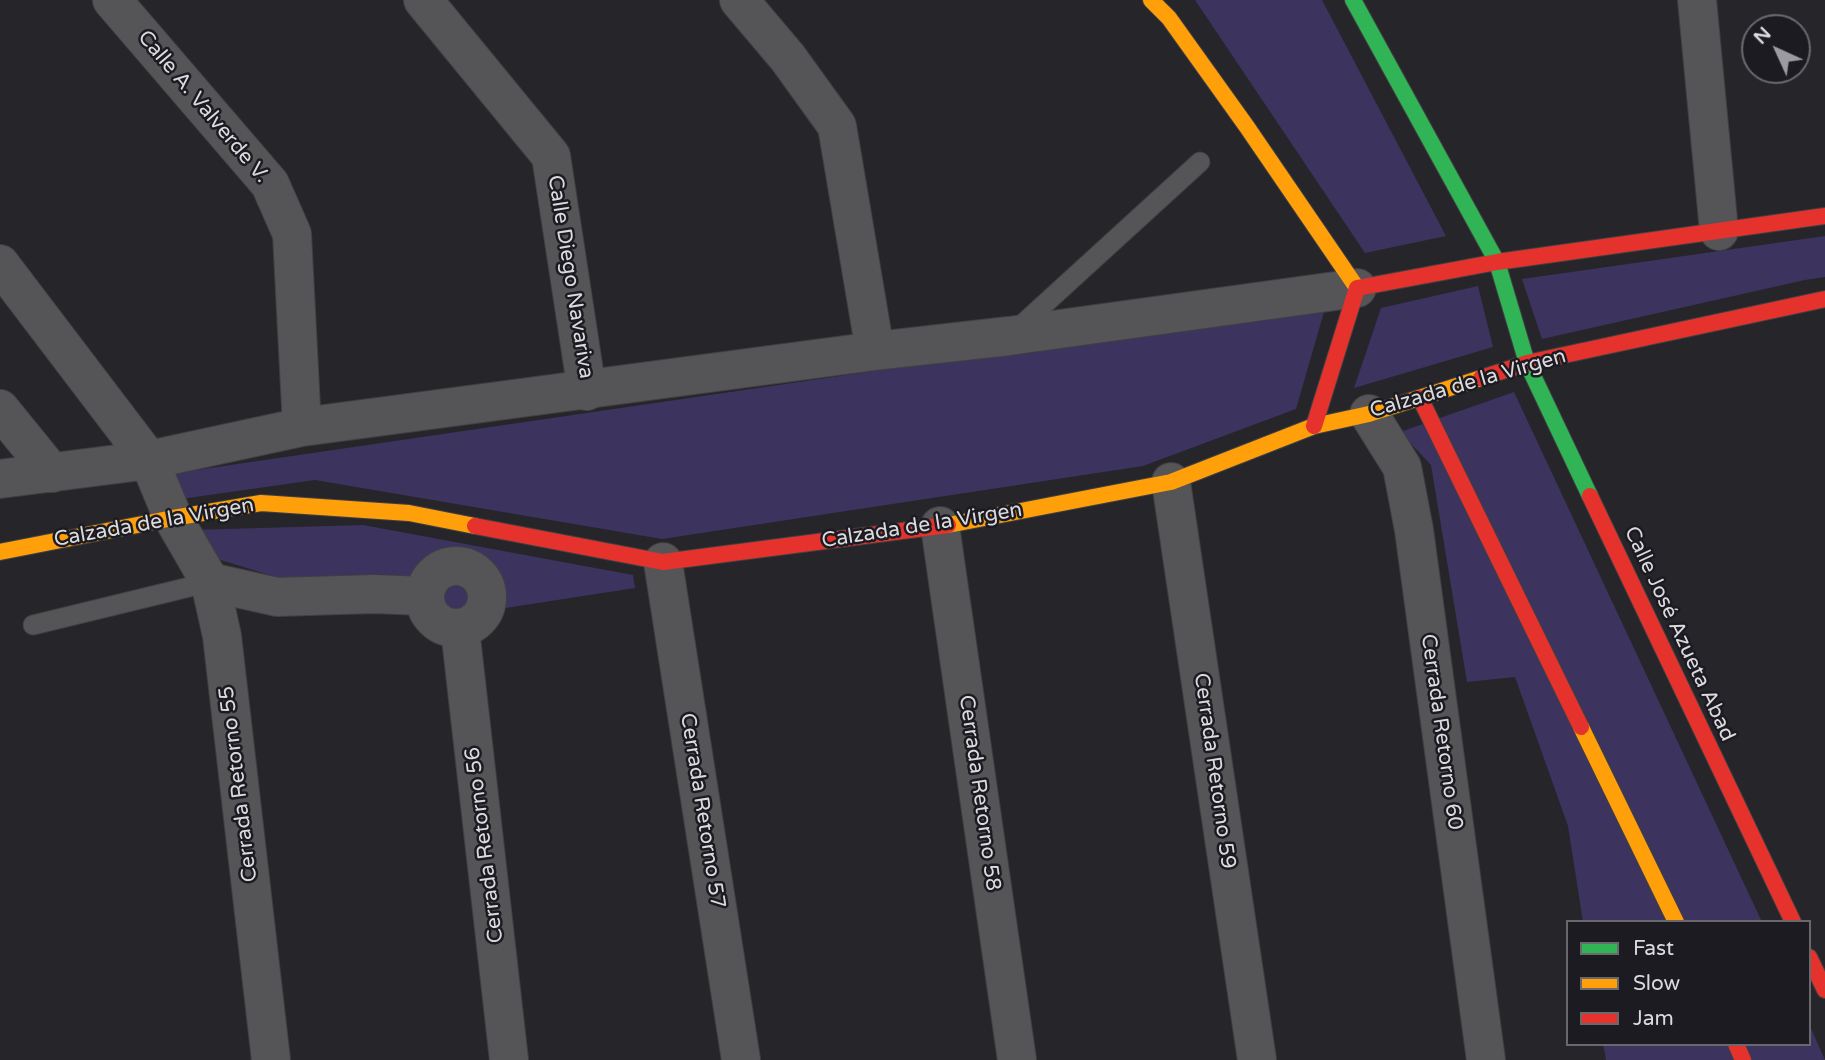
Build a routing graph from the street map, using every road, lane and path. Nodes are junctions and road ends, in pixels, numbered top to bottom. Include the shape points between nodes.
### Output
1 (112, 0) edge
2 (423, 0) edge
3 (739, 0) edge
4 (1151, 0) edge
5 (1353, 0) edge
6 (1697, 0) edge
7 (1200, 162) dead end
8 (1825, 216) edge
9 (1719, 231) junction
10 (1497, 262) junction
11 (0, 264) edge
12 (1357, 288) junction
13 (1823, 302) edge
14 (1009, 336) junction
15 (874, 351) junction
16 (1527, 363) junction
17 (587, 390) junction
18 (1420, 398) junction
19 (0, 410) edge
20 (1369, 414) junction
21 (1314, 426) junction
22 (302, 428) junction
23 (149, 460) junction
24 (52, 473) junction
25 (0, 479) edge
26 (1171, 482) junction
27 (173, 518) junction
28 (940, 526) junction
29 (0, 552) edge
30 (663, 562) junction
31 (210, 582) junction
32 (424, 596) junction
33 (33, 625) dead end
34 (460, 629) junction
35 (1675, 920) edge
36 (1792, 920) edge
37 (1811, 961) edge
38 (1825, 990) edge
39 (271, 1060) edge
40 (509, 1060) edge
41 (741, 1060) edge
42 (1017, 1060) edge
43 (1257, 1060) edge
44 (1486, 1060) edge

1 - 22 street, Calle A. Valverde V. via 270,184 292,234
2 - 17 street, Calle Diego Navariva via 551,156
3 - 15 street via 837,126
4 - 12 main road via 1240,116
5 - 10 main road, Calle José Azueta Abad
6 - 9 street
7 - 14 lane
8 - 9 main road
9 - 10 main road
10 - 12 main road
10 - 16 main road, Calle José Azueta Abad
11 - 23 street, Cerrada Retorno 55
12 - 14 street
12 - 21 main road
13 - 16 main road, Calzada de la Virgen
14 - 15 street
15 - 17 street
16 - 18 main road, Calzada de la Virgen
16 - 36 main road, Calle José Azueta Abad
17 - 22 street
18 - 20 main road, Calzada de la Virgen
18 - 35 main road
19 - 24 street
20 - 21 main road, Calzada de la Virgen
20 - 44 street, Cerrada Retorno 60 via 1402,467 1414,530
21 - 26 main road, Calzada de la Virgen
22 - 23 street
23 - 24 street
23 - 27 street, Cerrada Retorno 55
24 - 25 street
26 - 28 main road, Calzada de la Virgen
26 - 43 street, Cerrada Retorno 59
27 - 29 main road, Calzada de la Virgen
27 - 30 main road, Calzada de la Virgen via 261,503 409,513
27 - 31 street, Cerrada Retorno 55
28 - 30 main road, Calzada de la Virgen
28 - 42 street, Cerrada Retorno 58
30 - 41 street, Cerrada Retorno 57
31 - 32 street via 277,597
31 - 33 lane
31 - 39 street, Cerrada Retorno 55 via 222,636
32 - 34 street via 434,621
32 - 34 street via 428,582 451,566 478,574 487,600 483,613
34 - 40 street, Cerrada Retorno 56
37 - 38 main road

